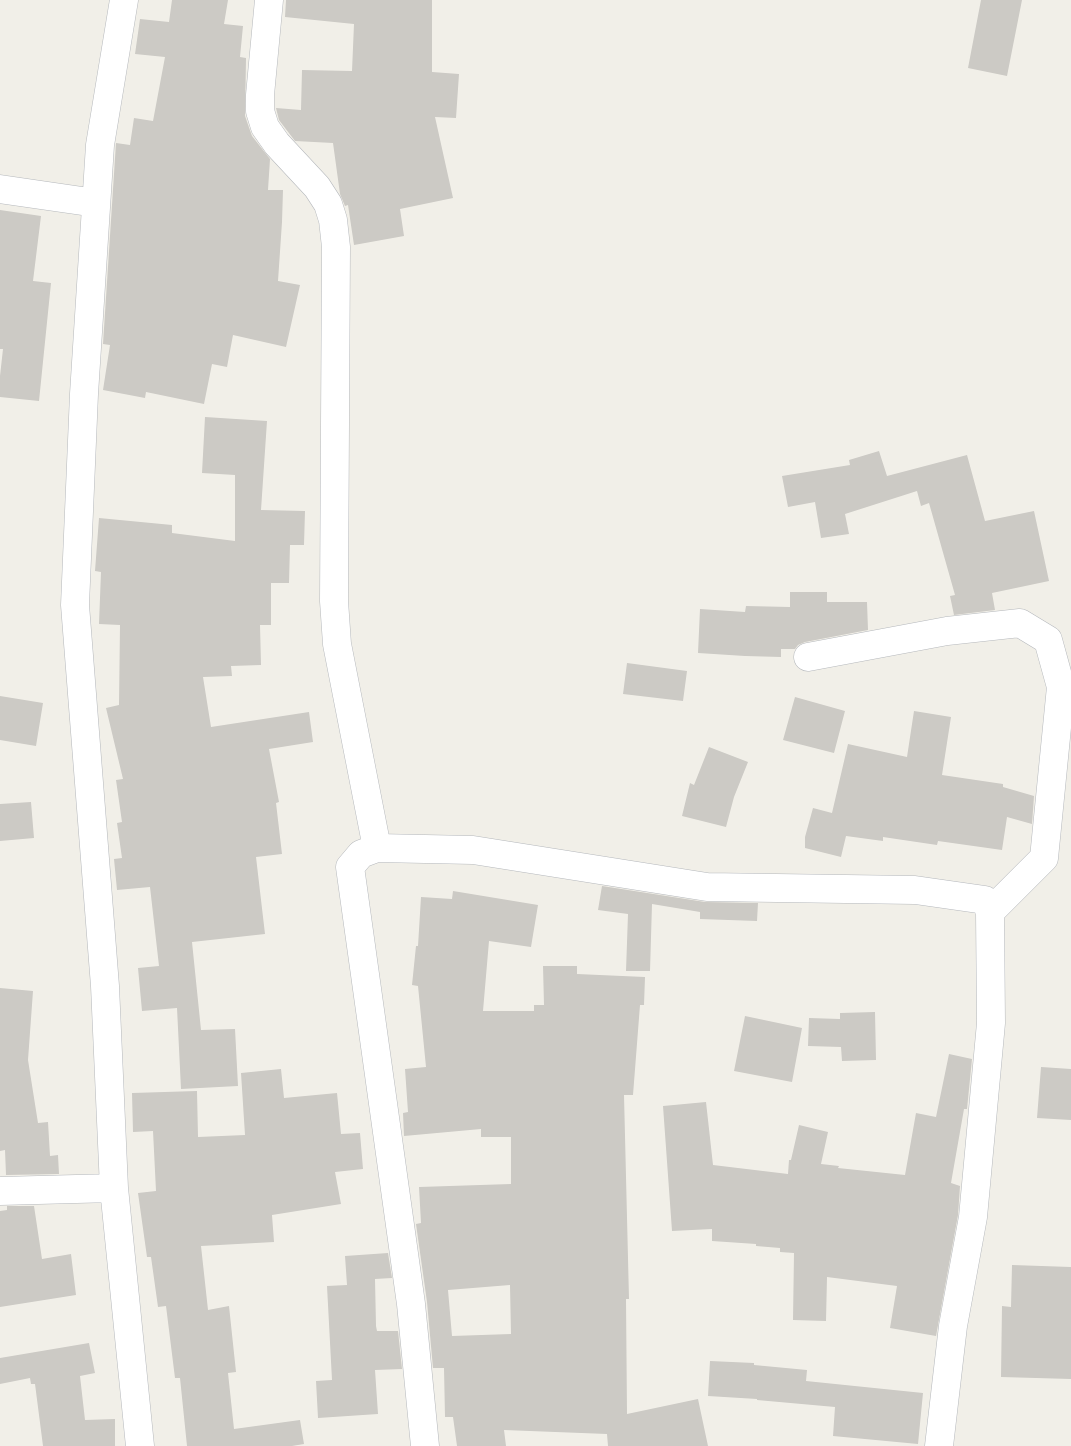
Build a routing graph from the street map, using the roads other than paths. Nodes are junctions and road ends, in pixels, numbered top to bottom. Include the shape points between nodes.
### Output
1 (124, 0) edge
2 (269, 0) edge
3 (0, 189) edge
4 (96, 203) junction
5 (808, 657) dead end
6 (377, 848) junction
7 (990, 912) junction
8 (114, 1188) junction
9 (0, 1191) edge
10 (140, 1446) edge
11 (424, 1446) edge
12 (939, 1446) edge

1 - 4 street via 100,145
2 - 6 street via 260,111 265,127 277,144 318,187 333,220 336,247 334,601 337,644
3 - 4 street
4 - 8 street via 75,606 105,986
5 - 7 street via 947,632 1020,624 1048,640 1061,687 1044,858
6 - 7 street via 473,850 708,887 916,890 984,900
6 - 11 street via 362,854 350,867 411,1304
7 - 12 street via 991,1023 973,1217 953,1326
8 - 9 street
8 - 10 street

